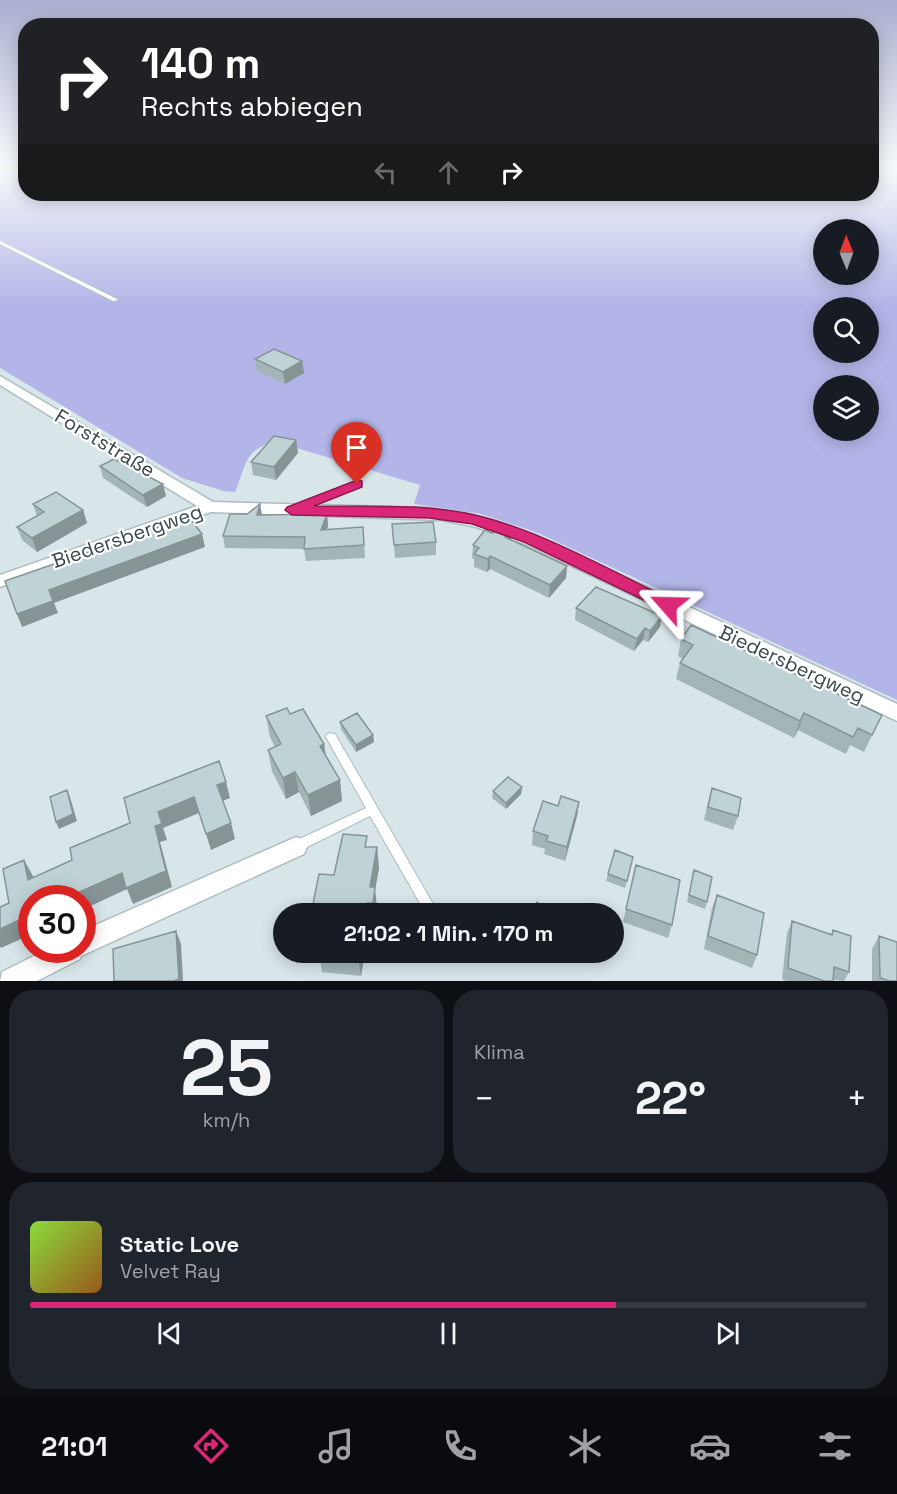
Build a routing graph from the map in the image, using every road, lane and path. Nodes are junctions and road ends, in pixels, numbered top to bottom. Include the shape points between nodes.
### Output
1 (0, 242) edge
2 (115, 300) dead end
3 (0, 380) edge
4 (357, 484) dead end
5 (210, 507) junction
6 (292, 510) junction
7 (0, 581) edge
8 (897, 714) edge
9 (331, 737) dead end
10 (372, 810) junction
11 (296, 847) joint
12 (426, 903) edge
13 (96, 938) edge
14 (46, 963) edge
15 (11, 981) edge

1 - 2 lane
3 - 5 street, Forststraße
4 - 6 lane
5 - 6 street, Biedersbergweg
5 - 7 street, Biedersbergweg
6 - 8 street, Biedersbergweg via 429,513 489,524 529,539
9 - 10 lane
10 - 11 lane
10 - 12 lane
11 - 13 street
14 - 15 street

